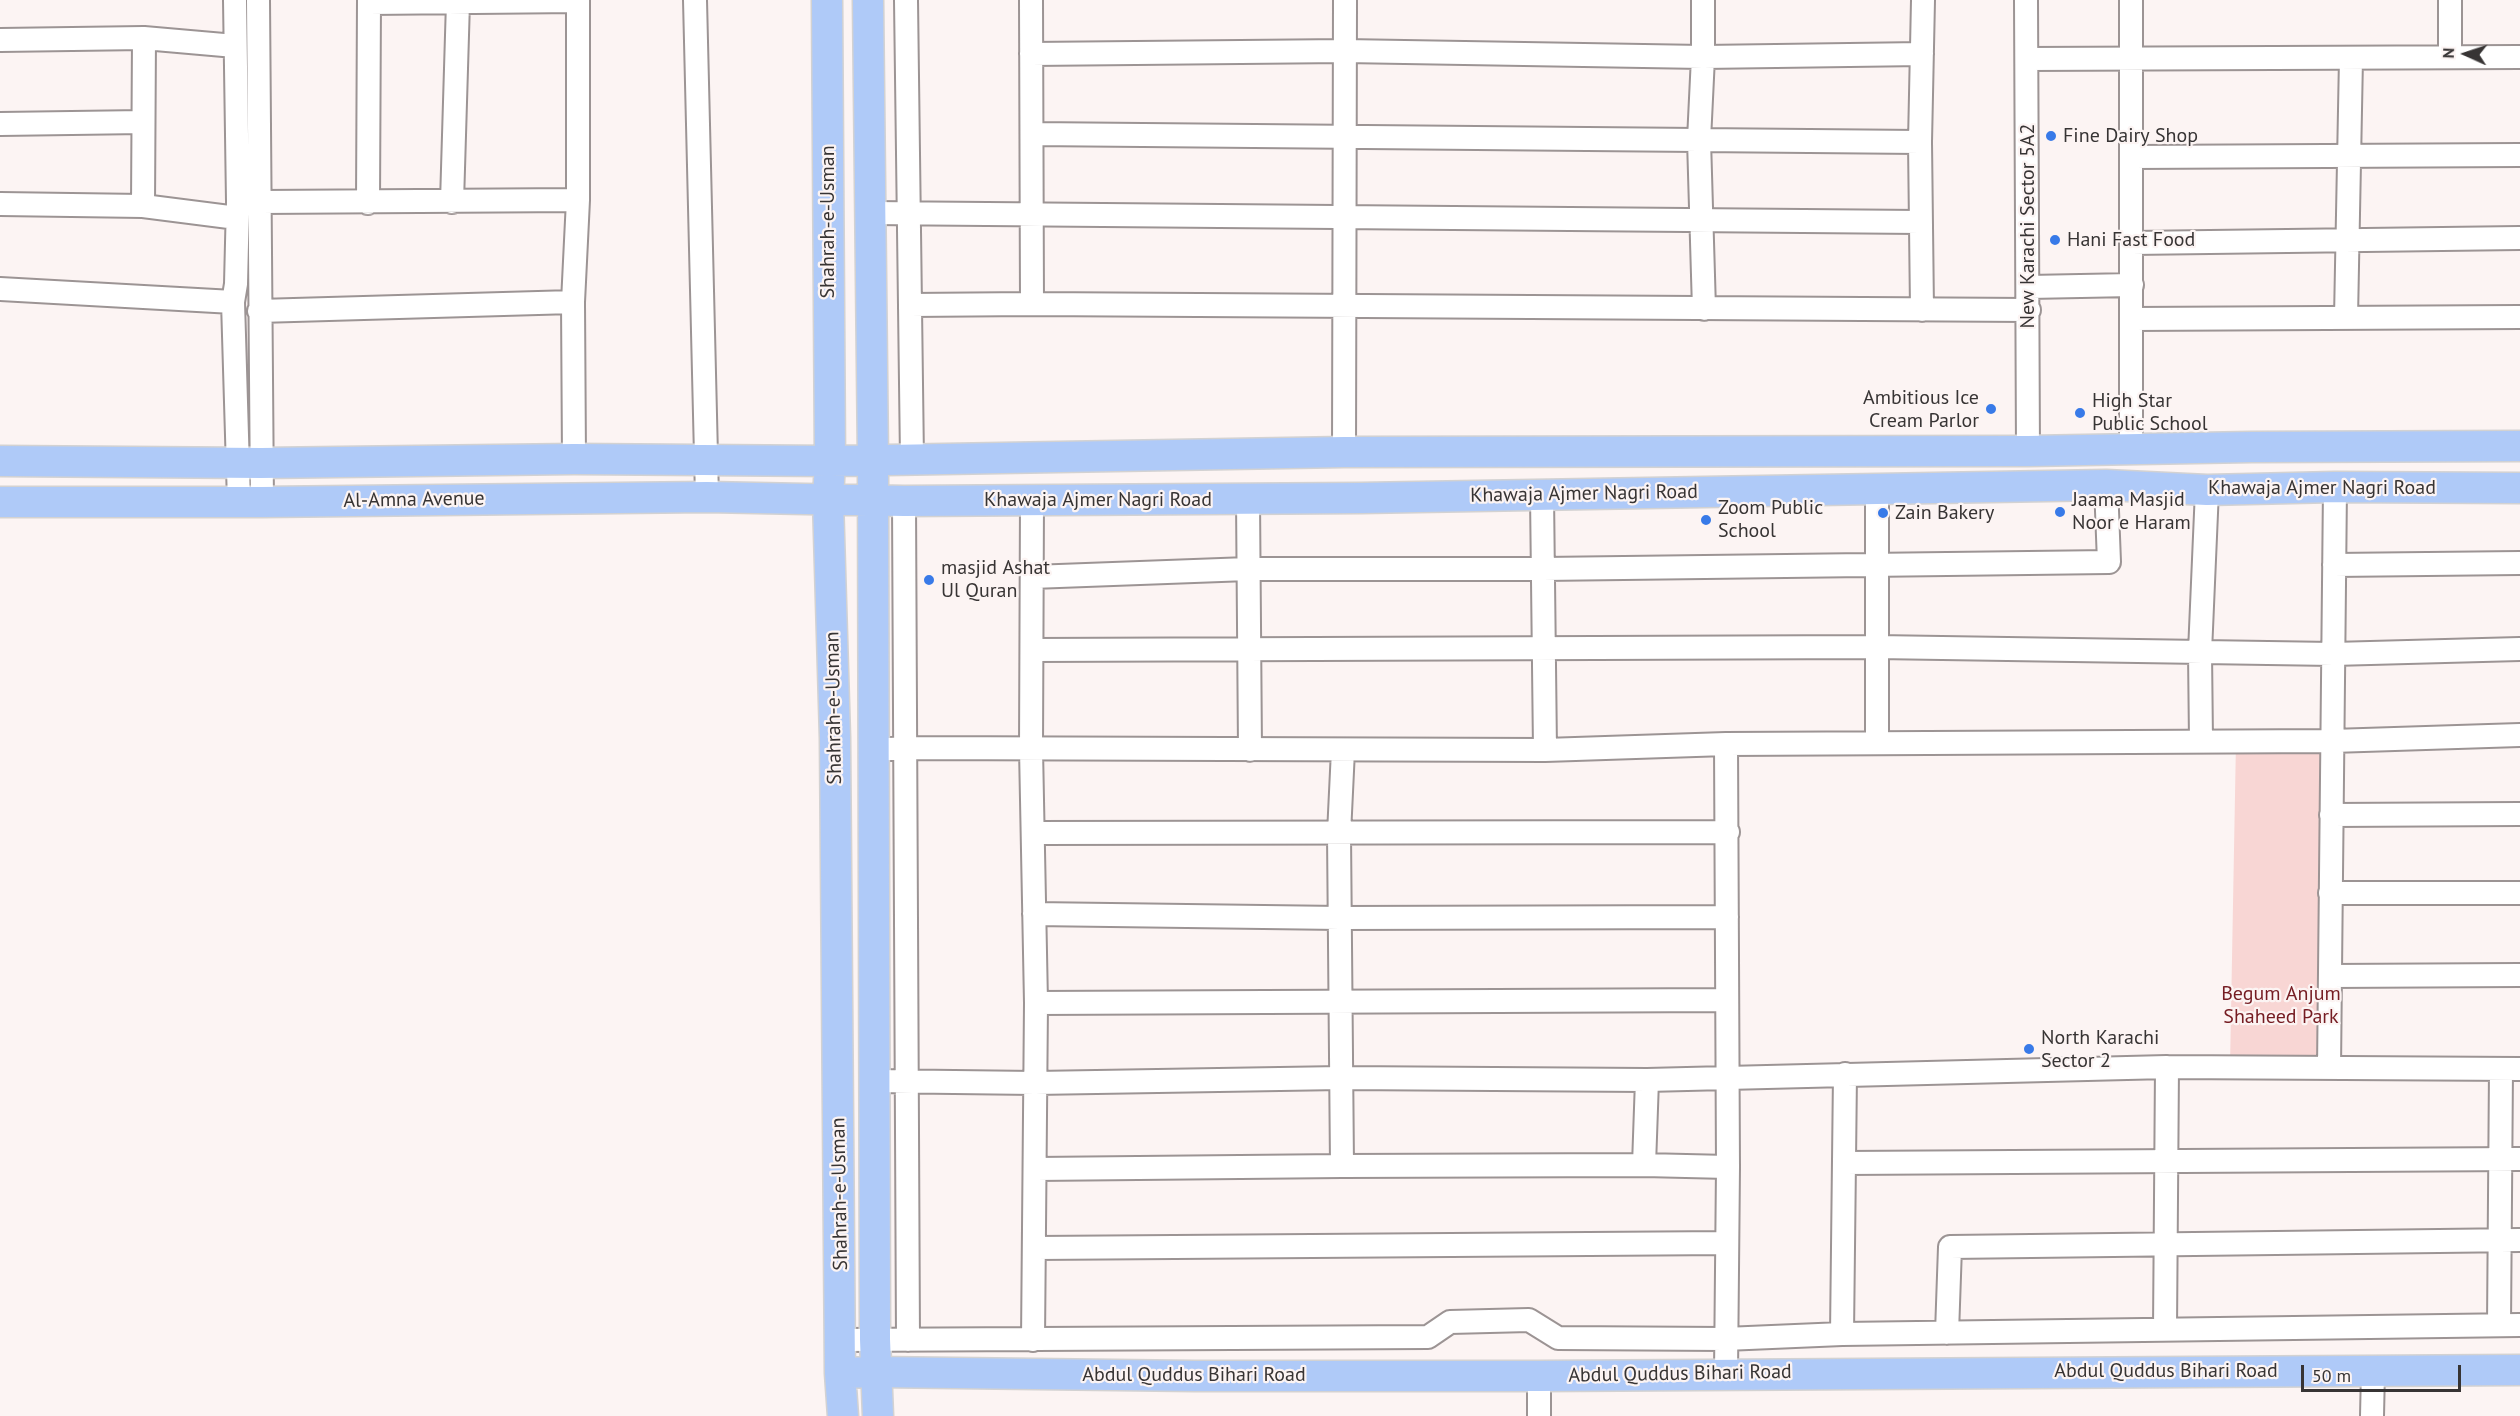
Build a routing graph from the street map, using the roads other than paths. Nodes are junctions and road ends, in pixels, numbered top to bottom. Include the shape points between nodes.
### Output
1 (235, 0) edge
2 (258, 0) edge
3 (578, 0) edge
4 (695, 0) edge
5 (827, 0) edge
6 (868, 0) edge
7 (906, 0) edge
8 (1031, 0) edge
9 (1345, 0) edge
10 (1702, 0) edge
11 (1923, 0) edge
12 (2026, 0) edge
13 (2131, 0) edge
14 (2450, 0) edge
15 (369, 1) edge
16 (458, 2) junction
17 (144, 38) junction
18 (0, 40) edge
19 (236, 46) junction
20 (1345, 51) junction
21 (1031, 54) junction
22 (1922, 54) junction
23 (1703, 57) junction
24 (2450, 57) junction
25 (2520, 57) edge
26 (2132, 58) junction
27 (2351, 58) junction
28 (2027, 59) junction
29 (143, 122) junction
30 (0, 124) edge
31 (1032, 134) junction
32 (1344, 137) junction
33 (1699, 140) junction
34 (1920, 142) junction
35 (2520, 155) edge
36 (2349, 156) junction
37 (2132, 157) junction
38 (578, 200) junction
39 (260, 202) junction
40 (452, 202) junction
41 (368, 203) junction
42 (0, 204) edge
43 (143, 206) junction
44 (870, 213) junction
45 (1032, 213) junction
46 (909, 214) junction
47 (237, 218) junction
48 (1344, 219) junction
49 (1701, 221) junction
50 (1920, 222) junction
51 (2520, 238) edge
52 (2348, 240) junction
53 (2132, 243) junction
54 (2132, 285) junction
55 (2029, 287) junction
56 (0, 289) edge
57 (233, 302) junction
58 (573, 302) junction
59 (1032, 304) junction
60 (910, 305) junction
61 (1343, 306) junction
62 (1704, 309) junction
63 (259, 310) junction
64 (1922, 310) junction
65 (2029, 310) junction
66 (2520, 317) edge
67 (2346, 318) junction
68 (2132, 319) junction
69 (2252, 447) junction
70 (2520, 447) edge
71 (2132, 448) junction
72 (2028, 451) junction
73 (1344, 452) junction
74 (1725, 452) junction
75 (1192, 456) junction
76 (708, 458) junction
77 (574, 459) junction
78 (912, 459) junction
79 (0, 460) edge
80 (873, 460) junction
81 (830, 461) junction
82 (249, 463) junction
83 (2106, 485) junction
84 (2335, 487) junction
85 (1877, 488) junction
86 (2252, 488) junction
87 (2520, 488) edge
88 (1727, 490) junction
89 (2207, 490) junction
90 (1542, 495) junction
91 (707, 497) junction
92 (1194, 499) junction
93 (1248, 499) junction
94 (828, 500) junction
95 (873, 500) junction
96 (1032, 500) junction
97 (904, 501) junction
98 (0, 502) edge
99 (251, 502) junction
100 (1877, 564) junction
101 (2520, 564) edge
102 (2334, 565) junction
103 (1248, 569) junction
104 (1543, 569) junction
105 (1032, 577) junction
106 (1877, 647) junction
107 (1544, 648) junction
108 (1248, 649) junction
109 (2520, 649) edge
110 (1033, 650) junction
111 (2200, 652) junction
112 (2333, 654) junction
113 (2520, 735) edge
114 (2201, 741) junction
115 (2332, 741) junction
116 (1877, 743) junction
117 (1726, 744) junction
118 (907, 748) junction
119 (1031, 749) junction
120 (873, 750) junction
121 (1250, 750) junction
122 (1343, 750) junction
123 (1545, 750) junction
124 (2520, 813) edge
125 (2331, 815) junction
126 (1728, 832) junction
127 (1033, 833) junction
128 (1339, 834) junction
129 (2330, 893) junction
130 (2520, 893) edge
131 (1034, 914) junction
132 (1727, 917) junction
133 (1340, 918) junction
134 (2520, 975) edge
135 (2330, 976) junction
136 (1727, 1000) junction
137 (1340, 1001) junction
138 (1036, 1003) junction
139 (2167, 1067) junction
140 (2329, 1068) junction
141 (2511, 1069) edge
142 (1845, 1074) junction
143 (1727, 1077) junction
144 (1341, 1078) junction
145 (1647, 1080) junction
146 (873, 1081) junction
147 (908, 1082) junction
148 (1035, 1083) junction
149 (2510, 1159) edge
150 (2167, 1160) junction
151 (1844, 1163) junction
152 (1644, 1165) junction
153 (1342, 1166) junction
154 (1728, 1167) junction
155 (1036, 1169) junction
156 (2510, 1240) edge
157 (1727, 1243) junction
158 (2165, 1244) junction
159 (1036, 1248) junction
160 (2509, 1325) edge
161 (2165, 1329) junction
162 (1947, 1333) junction
163 (1842, 1334) junction
164 (875, 1339) junction
165 (1725, 1339) junction
166 (840, 1340) junction
167 (908, 1340) junction
168 (1033, 1340) junction
169 (2520, 1370) edge
170 (2373, 1371) junction
171 (876, 1372) junction
172 (1726, 1373) junction
173 (840, 1374) junction
174 (1539, 1376) junction
175 (843, 1416) edge
176 (878, 1416) edge
177 (1539, 1416) edge
178 (2372, 1416) edge

1 - 19 street
2 - 39 street
3 - 16 street
3 - 38 street
4 - 76 street
5 - 81 main road, Shahrah-e-Usman
6 - 44 main road, Shahrah-e-Usman
7 - 46 street
8 - 21 street
9 - 20 street
10 - 23 street
11 - 22 street
12 - 28 street, New Karachi Sector 5A2
13 - 26 street
14 - 24 street
15 - 16 street
15 - 41 street
16 - 40 street
17 - 18 street
17 - 19 street
17 - 29 street
19 - 47 street
20 - 21 street
20 - 23 street
20 - 32 street
21 - 31 street
22 - 23 street
22 - 34 street
23 - 33 street
24 - 25 street
24 - 27 street
26 - 27 street
26 - 28 street
26 - 37 street
27 - 36 street
28 - 55 street, New Karachi Sector 5A2
29 - 30 street
29 - 43 street
31 - 32 street
31 - 45 street
32 - 33 street
32 - 48 street
33 - 34 street
33 - 49 street
34 - 50 street
35 - 36 street
36 - 37 street
36 - 52 street
37 - 53 street
38 - 40 street
38 - 58 street
39 - 41 street
39 - 63 street
40 - 41 street
42 - 43 street
43 - 47 street
44 - 46 street
44 - 80 main road, Shahrah-e-Usman
45 - 46 street
45 - 48 street
45 - 59 street
46 - 60 street
47 - 57 street
48 - 49 street
48 - 61 street
49 - 50 street
49 - 62 street
50 - 64 street
51 - 52 street
52 - 53 street
52 - 67 street
53 - 54 street
54 - 55 street
54 - 68 street
55 - 65 street, New Karachi Sector 5A2
56 - 57 street
57 - 82 street
58 - 63 street
58 - 77 street
59 - 60 street
59 - 61 street
60 - 78 street
61 - 62 street
61 - 73 street
62 - 64 street
63 - 82 street
64 - 65 street
65 - 72 street, New Karachi Sector 5A2
66 - 67 street
67 - 68 street
68 - 71 street
69 - 70 main road, Khawaja Ajmer Nagri Road
69 - 71 main road, Khawaja Ajmer Nagri Road
69 - 86 main road
71 - 72 main road, Khawaja Ajmer Nagri Road
72 - 74 main road, Khawaja Ajmer Nagri Road
73 - 74 main road, Khawaja Ajmer Nagri Road
73 - 75 main road, Khawaja Ajmer Nagri Road
74 - 88 main road
75 - 78 main road, Khawaja Ajmer Nagri Road
75 - 92 main road
76 - 77 main road, Khawaja Ajmer Nagri Road
76 - 81 main road, Khawaja Ajmer Nagri Road
76 - 91 street
77 - 82 main road, Khawaja Ajmer Nagri Road
78 - 80 main road, Khawaja Ajmer Nagri Road
79 - 82 main road, Khawaja Ajmer Nagri Road
80 - 81 main road, Khawaja Ajmer Nagri Road
80 - 95 main road, Shahrah-e-Usman
81 - 94 main road, Shahrah-e-Usman
82 - 99 street
83 - 85 main road, Khawaja Ajmer Nagri Road
83 - 89 main road, Khawaja Ajmer Nagri Road
83 - 100 street via 2109,562
84 - 86 main road, Khawaja Ajmer Nagri Road
84 - 87 main road, Khawaja Ajmer Nagri Road
84 - 102 street
85 - 88 main road, Khawaja Ajmer Nagri Road
85 - 100 street
86 - 89 main road, Khawaja Ajmer Nagri Road
88 - 90 main road, Khawaja Ajmer Nagri Road
89 - 111 street
90 - 93 main road, Khawaja Ajmer Nagri Road
90 - 104 street
91 - 94 main road, Al-Amna Avenue
91 - 99 main road, Al-Amna Avenue
92 - 93 main road, Khawaja Ajmer Nagri Road
92 - 96 main road, Khawaja Ajmer Nagri Road
93 - 103 street
94 - 95 main road, Khawaja Ajmer Nagri Road
94 - 166 main road, Shahrah-e-Usman via 835,738
95 - 97 main road, Khawaja Ajmer Nagri Road
95 - 120 main road, Shahrah-e-Usman
96 - 97 main road, Khawaja Ajmer Nagri Road
96 - 105 street
97 - 118 street
98 - 99 main road, Al-Amna Avenue
100 - 104 street
100 - 106 street
101 - 102 street
102 - 112 street
103 - 104 street
103 - 105 street
103 - 108 street
104 - 107 street
105 - 110 street
106 - 107 street
106 - 111 street
106 - 116 street
107 - 108 street
107 - 123 street
108 - 110 street
108 - 121 street
109 - 112 street
110 - 119 street
111 - 112 street
111 - 114 street
112 - 115 street
113 - 115 street
114 - 115 street
114 - 116 street
115 - 125 street
116 - 117 street
117 - 123 street
117 - 126 street
118 - 119 street
118 - 120 street
118 - 147 street
119 - 121 street
119 - 127 street
120 - 146 main road, Shahrah-e-Usman
121 - 122 street
122 - 123 street
122 - 128 street
124 - 125 street
125 - 129 street
126 - 128 street
126 - 132 street
127 - 128 street
127 - 131 street
128 - 133 street
129 - 130 street
129 - 135 street
131 - 133 street
131 - 138 street
132 - 133 street
132 - 136 street
133 - 137 street
134 - 135 street
135 - 140 street
136 - 137 street
136 - 143 street
137 - 138 street
137 - 144 street
138 - 148 street
139 - 140 street
139 - 142 street
139 - 150 street
140 - 141 street
141 - 149 street
142 - 143 street
142 - 151 street
143 - 145 street
143 - 154 street
144 - 145 street
144 - 148 street
144 - 153 street
145 - 152 street
146 - 147 street
146 - 164 main road, Shahrah-e-Usman
147 - 148 street
147 - 167 street
148 - 155 street
149 - 150 street
149 - 156 street
150 - 151 street
150 - 158 street
151 - 163 street
152 - 153 street
152 - 154 street
153 - 155 street
154 - 157 street
155 - 159 street
156 - 158 street
156 - 160 street
157 - 159 street
157 - 165 street
158 - 161 street
158 - 162 street via 1950,1247
159 - 168 street
160 - 161 street
161 - 162 street
162 - 163 street
163 - 165 street
164 - 166 street
164 - 167 street
164 - 171 main road, Shahrah-e-Usman
165 - 168 street via 1558,1338 1529,1320 1450,1322 1428,1337
165 - 172 street
166 - 173 main road, Shahrah-e-Usman
167 - 168 street
169 - 170 main road, Abdul Quddus Bihari Road
170 - 172 main road, Abdul Quddus Bihari Road
170 - 178 street
171 - 173 main road, Abdul Quddus Bihari Road
171 - 174 main road, Abdul Quddus Bihari Road
171 - 176 main road, Shahrah-e-Usman
172 - 174 main road, Abdul Quddus Bihari Road
173 - 175 main road, Shahrah-e-Usman
174 - 177 street

